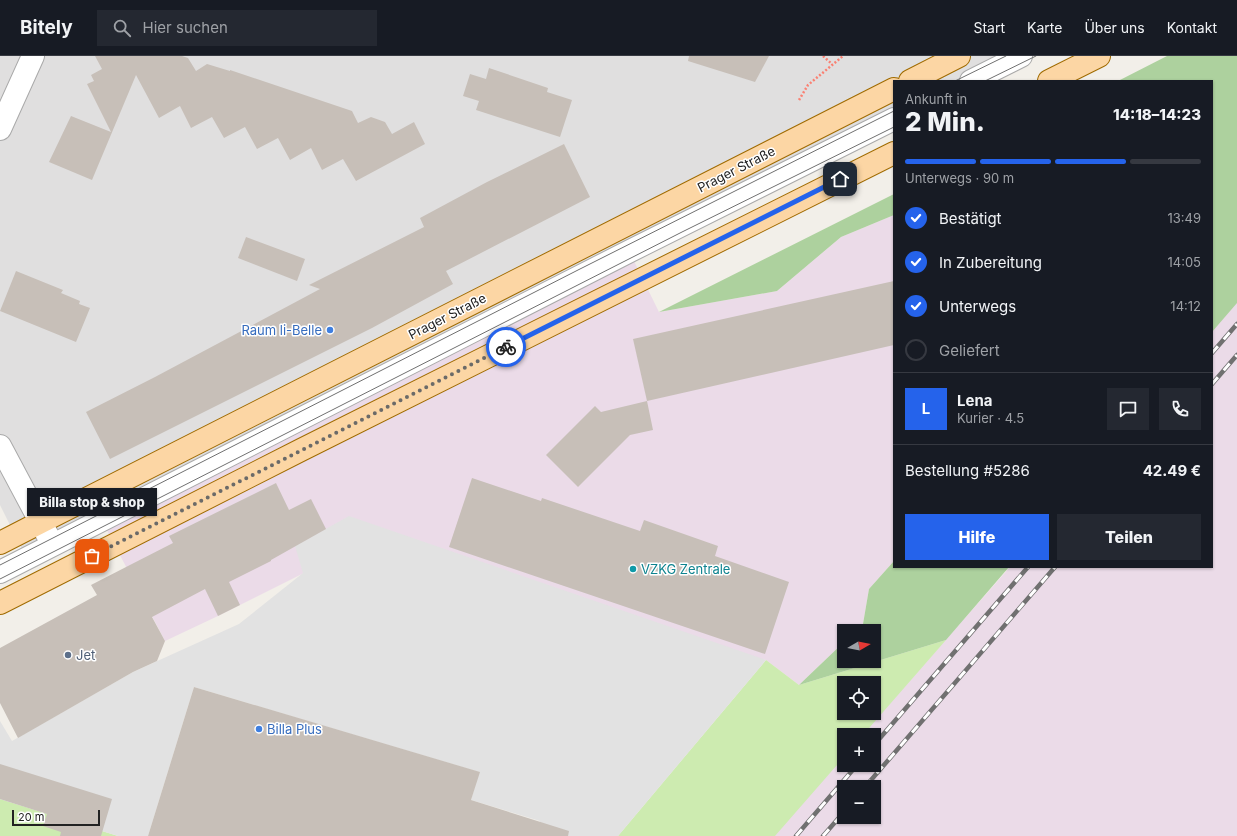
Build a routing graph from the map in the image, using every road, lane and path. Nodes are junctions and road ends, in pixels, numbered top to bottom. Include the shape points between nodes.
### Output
1 (33, 56) edge
2 (823, 56) edge
3 (843, 56) edge
4 (959, 56) edge
5 (1021, 56) edge
6 (1100, 56) edge
7 (832, 64) junction
8 (912, 80) edge
9 (973, 80) edge
10 (1051, 80) edge
11 (893, 90) edge
12 (799, 100) dead end
13 (893, 119) edge
14 (0, 129) edge
15 (893, 154) edge
16 (0, 446) edge
17 (0, 543) edge
18 (52, 546) junction
19 (0, 572) edge
20 (0, 603) edge

1 - 14 street
2 - 7 path
3 - 7 path
4 - 8 main road
5 - 9 street
6 - 10 main road
7 - 12 path via 808,85
11 - 18 main road, Prager Straße
13 - 18 street via 637,247
15 - 18 main road, Prager Straße via 315,443
16 - 18 street
17 - 18 main road, Prager Straße
18 - 19 street
18 - 20 main road, Prager Straße

